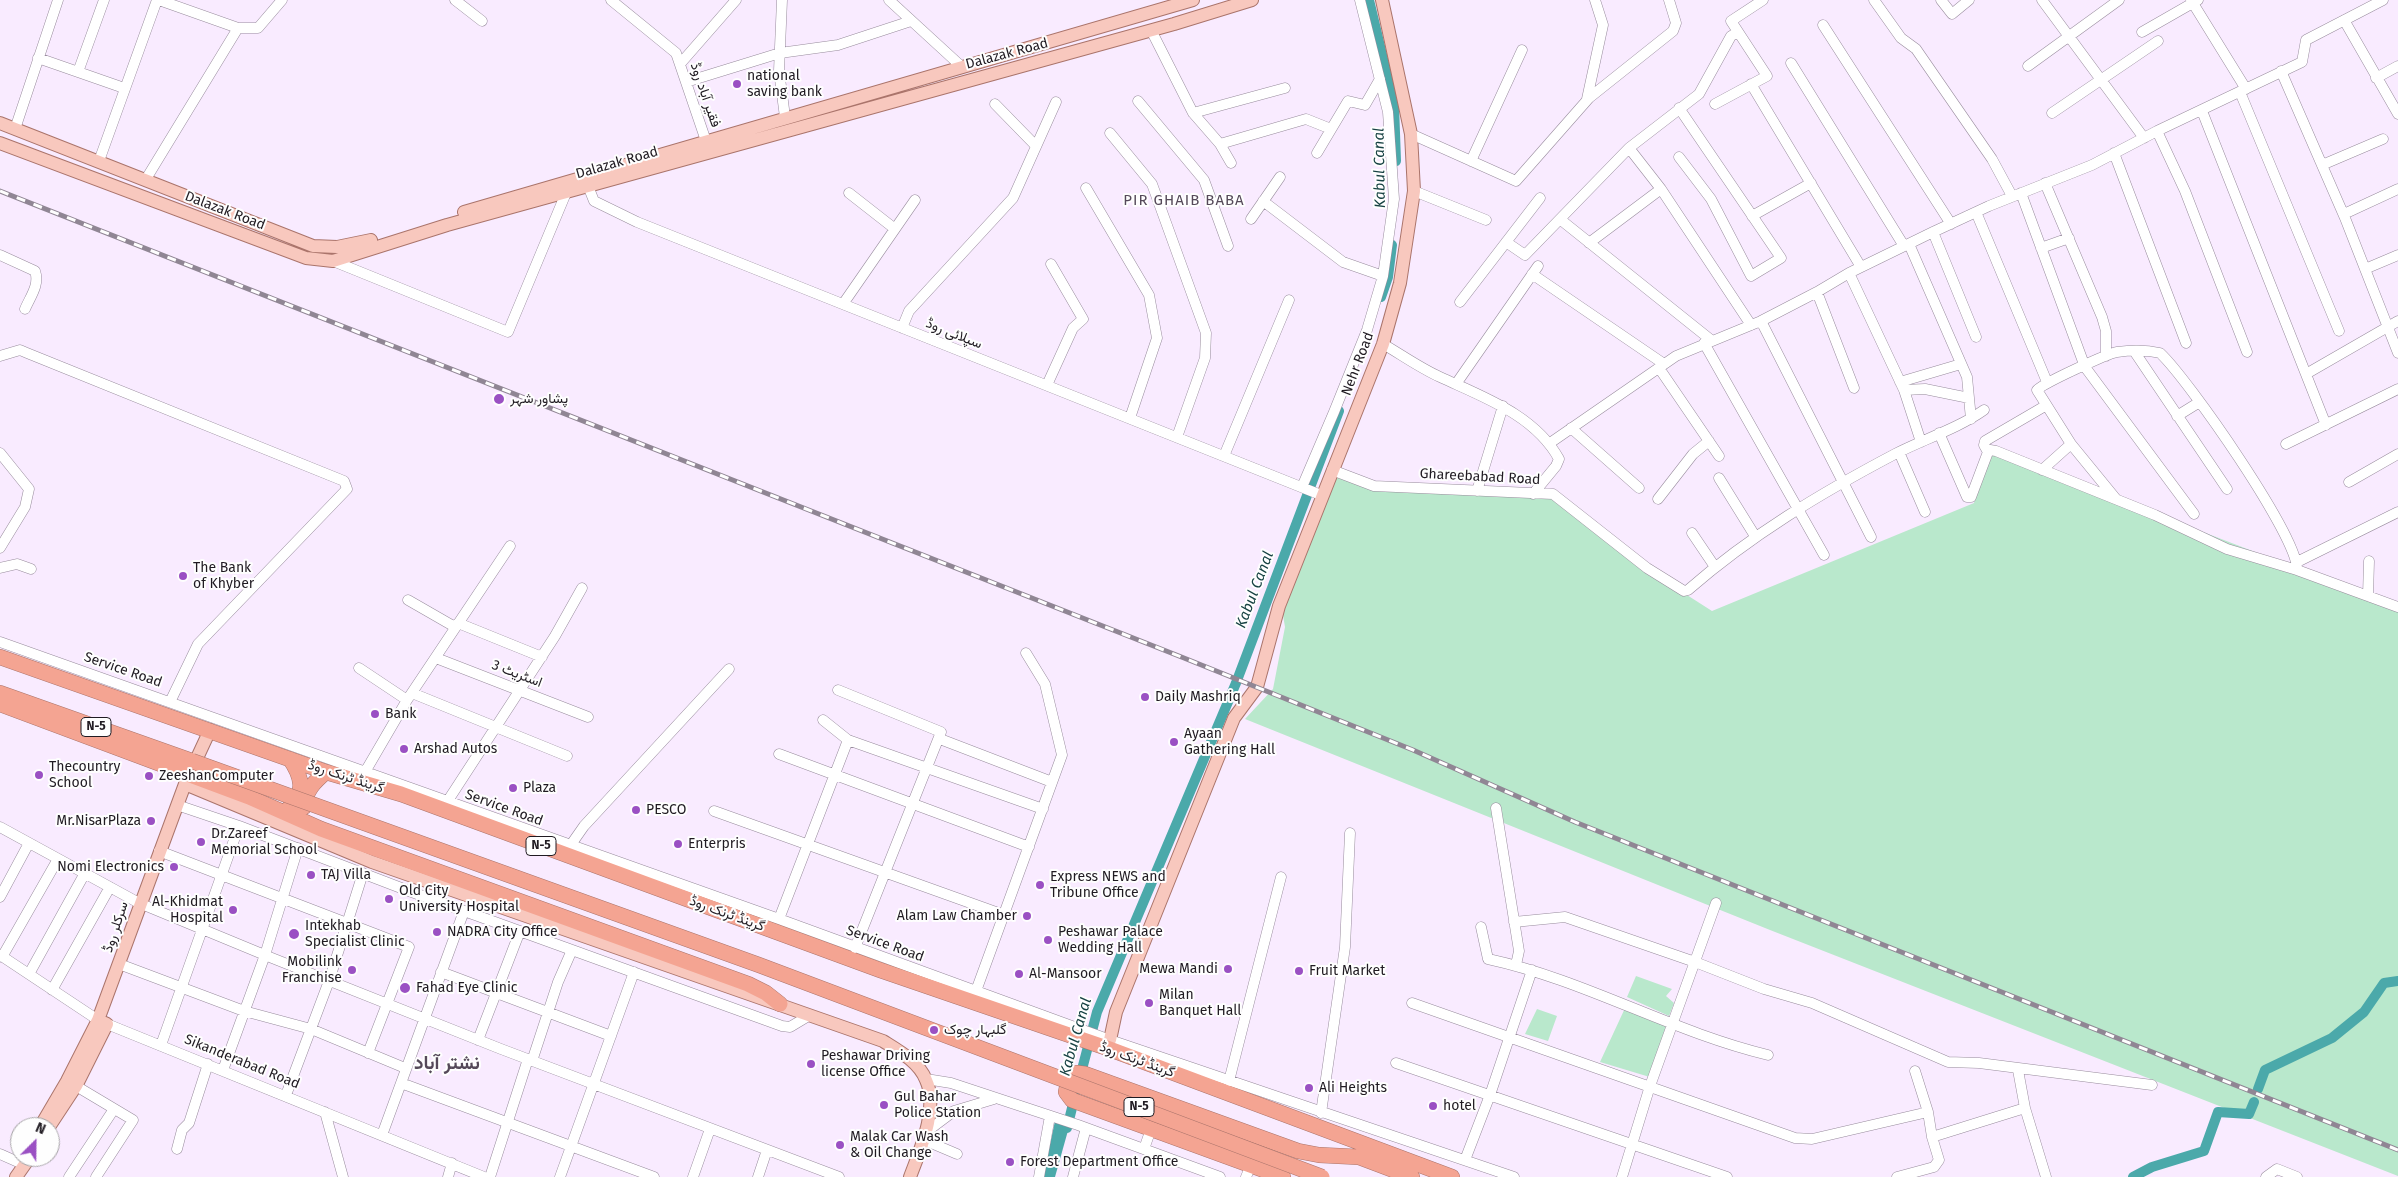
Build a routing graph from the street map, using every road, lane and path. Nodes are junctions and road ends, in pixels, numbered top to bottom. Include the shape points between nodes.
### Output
1 (58, 0) edge
2 (104, 0) edge
3 (158, 0) edge
4 (282, 0) edge
5 (455, 0) edge
6 (611, 0) edge
7 (736, 0) edge
8 (782, 0) edge
9 (889, 0) edge
10 (1193, 0) edge
11 (1252, 0) edge
12 (1360, 0) edge
13 (1382, 0) edge
14 (1595, 0) edge
15 (1669, 0) edge
16 (1763, 0) edge
17 (1874, 0) edge
18 (1941, 0) edge
19 (1969, 0) edge
20 (2042, 0) edge
21 (2119, 0) edge
22 (2383, 0) edge
23 (2194, 1) edge
24 (2344, 20) junction
25 (482, 21) dead end
26 (911, 21) junction
27 (1823, 25) dead end
28 (238, 28) junction
29 (1151, 30) junction
30 (1738, 32) junction
31 (2142, 32) dead end
32 (2069, 36) junction
33 (2158, 40) dead end
34 (1522, 50) dead end
35 (780, 53) junction
36 (38, 58) junction
37 (1791, 63) dead end
38 (680, 64) junction
39 (2028, 66) dead end
40 (2398, 66) edge
41 (960, 67) junction
42 (2281, 71) junction
43 (78, 72) junction
44 (2376, 78) junction
45 (1380, 79) junction
46 (2101, 79) junction
47 (686, 82) junction
48 (962, 82) junction
49 (1751, 84) junction
50 (124, 88) junction
51 (1285, 88) dead end
52 (2243, 91) junction
53 (1587, 99) junction
54 (1138, 101) dead end
55 (1056, 102) dead end
56 (995, 104) dead end
57 (1715, 104) dead end
58 (1679, 108) junction
59 (2202, 110) junction
60 (1193, 113) junction
61 (2052, 113) dead end
62 (2398, 114) edge
63 (785, 118) junction
64 (0, 123) edge
65 (15, 129) junction
66 (1331, 129) junction
67 (764, 130) junction
68 (2157, 131) junction
69 (1110, 133) dead end
70 (1411, 134) junction
71 (2144, 138) junction
72 (2383, 139) dead end
73 (706, 141) junction
74 (5, 144) edge
75 (1220, 144) junction
76 (1036, 146) junction
77 (1629, 148) junction
78 (1317, 153) dead end
79 (2114, 153) junction
80 (679, 155) junction
81 (1679, 157) dead end
82 (99, 161) junction
83 (1471, 161) junction
84 (1231, 163) dead end
85 (2322, 165) junction
86 (1280, 177) dead end
87 (150, 180) junction
88 (587, 181) junction
89 (1811, 183) junction
90 (2045, 183) junction
91 (1086, 188) dead end
92 (1661, 189) junction
93 (2398, 189) edge
94 (562, 191) junction
95 (1414, 191) junction
96 (849, 193) dead end
97 (2017, 194) junction
98 (148, 198) junction
99 (1540, 198) dead end
100 (915, 200) dead end
101 (1263, 201) junction
102 (1976, 212) junction
103 (2344, 214) junction
104 (1752, 216) junction
105 (1251, 219) dead end
106 (1486, 220) dead end
107 (1560, 220) junction
108 (1951, 224) junction
109 (895, 229) junction
110 (1933, 232) junction
111 (2069, 238) junction
112 (1506, 242) junction
113 (1589, 242) junction
114 (1906, 245) junction
115 (1228, 246) dead end
116 (2041, 248) junction
117 (0, 255) edge
118 (2398, 255) edge
119 (334, 261) junction
120 (1051, 264) dead end
121 (1861, 267) junction
122 (2365, 268) junction
123 (1849, 272) junction
124 (1383, 276) junction
125 (1817, 292) junction
126 (1288, 300) dead end
127 (1460, 302) dead end
128 (843, 304) junction
129 (25, 309) dead end
130 (2398, 321) edge
131 (1756, 323) junction
132 (2388, 327) junction
133 (902, 328) junction
134 (2339, 331) dead end
135 (1976, 337) dead end
136 (1708, 342) junction
137 (2186, 342) dead end
138 (1383, 344) junction
139 (2134, 351) junction
140 (2247, 352) dead end
141 (2398, 353) edge
142 (0, 356) edge
143 (2106, 356) junction
144 (1961, 364) junction
145 (1662, 366) junction
146 (2085, 367) junction
147 (2306, 374) junction
148 (2047, 382) junction
149 (1456, 384) junction
150 (1047, 386) junction
151 (1902, 386) junction
152 (1854, 388) dead end
153 (2398, 389) edge
154 (1969, 398) junction
155 (2198, 403) junction
156 (1503, 406) junction
157 (2045, 406) junction
158 (1984, 410) dead end
159 (2177, 416) junction
160 (1130, 418) junction
161 (1971, 419) junction
162 (2326, 425) junction
163 (1571, 428) junction
164 (1939, 433) junction
165 (1177, 437) junction
166 (1709, 441) junction
167 (1920, 442) junction
168 (1550, 443) junction
169 (2071, 444) junction
170 (2286, 444) dead end
171 (1900, 452) junction
172 (1988, 452) junction
173 (0, 453) edge
174 (2398, 454) edge
175 (1224, 456) junction
176 (1719, 456) dead end
177 (1332, 470) junction
178 (2042, 470) junction
179 (1718, 478) dead end
180 (1844, 481) junction
181 (2349, 482) dead end
182 (1302, 487) junction
183 (1639, 488) dead end
184 (2227, 489) dead end
185 (1477, 491) junction
186 (1533, 494) junction
187 (1321, 495) junction
188 (1658, 499) dead end
189 (2117, 500) junction
190 (1798, 508) junction
191 (1925, 512) dead end
192 (2398, 512) edge
193 (2194, 514) dead end
194 (1692, 533) dead end
195 (1754, 536) junction
196 (1871, 537) dead end
197 (510, 546) dead end
198 (0, 548) edge
199 (1824, 555) dead end
200 (2370, 561) dead end
201 (2297, 566) junction
202 (1715, 567) junction
203 (0, 568) edge
204 (30, 569) dead end
205 (582, 588) dead end
206 (2368, 596) junction
207 (408, 600) dead end
208 (2398, 607) edge
209 (457, 625) junction
210 (0, 642) edge
211 (1026, 653) dead end
212 (542, 656) junction
213 (0, 657) edge
214 (436, 658) junction
215 (359, 668) dead end
216 (729, 669) dead end
217 (520, 690) junction
218 (838, 690) dead end
219 (0, 693) edge
220 (410, 697) junction
221 (170, 702) junction
222 (0, 704) edge
223 (588, 717) dead end
224 (823, 720) dead end
225 (497, 726) junction
226 (210, 730) junction
227 (940, 739) junction
228 (848, 740) junction
229 (779, 754) dead end
230 (567, 756) dead end
231 (290, 759) junction
232 (928, 767) junction
233 (326, 772) junction
234 (364, 772) junction
235 (834, 776) junction
236 (186, 779) junction
237 (1052, 782) junction
238 (447, 802) junction
239 (914, 803) junction
240 (177, 805) junction
241 (1496, 808) dead end
242 (1043, 809) junction
243 (280, 811) junction
244 (714, 811) dead end
245 (309, 824) junction
246 (0, 826) edge
247 (239, 826) junction
248 (1350, 833) dead end
249 (29, 843) junction
250 (570, 846) junction
251 (807, 846) junction
252 (1029, 847) junction
253 (298, 848) junction
254 (159, 851) junction
255 (58, 859) junction
256 (363, 873) junction
257 (85, 874) junction
258 (885, 874) junction
259 (222, 876) junction
260 (1282, 877) dead end
261 (110, 887) junction
262 (0, 897) edge
263 (283, 897) junction
264 (139, 903) junction
265 (1716, 903) dead end
266 (464, 911) junction
267 (1004, 915) junction
268 (778, 920) junction
269 (348, 922) junction
270 (1514, 922) junction
271 (1482, 927) dead end
272 (204, 930) junction
273 (520, 931) junction
274 (855, 948) junction
275 (572, 950) junction
276 (265, 955) junction
277 (1, 956) edge
278 (1695, 962) junction
279 (120, 964) junction
280 (1516, 965) junction
281 (1532, 970) junction
282 (441, 972) junction
283 (634, 972) junction
284 (29, 974) junction
285 (329, 981) junction
286 (183, 988) junction
287 (52, 990) junction
288 (976, 991) junction
289 (496, 993) junction
290 (1412, 1003) dead end
291 (388, 1004) junction
292 (780, 1004) junction
293 (244, 1011) junction
294 (549, 1012) junction
295 (810, 1014) junction
296 (424, 1018) junction
297 (103, 1022) junction
298 (1673, 1024) junction
299 (311, 1029) junction
300 (1081, 1035) junction
301 (611, 1036) junction
302 (1510, 1036) junction
303 (478, 1040) junction
304 (1106, 1042) junction
305 (161, 1045) junction
306 (368, 1053) junction
307 (1768, 1055) dead end
308 (530, 1060) junction
309 (1396, 1063) dead end
310 (208, 1064) junction
311 (405, 1068) junction
312 (223, 1070) junction
313 (2018, 1070) junction
314 (1914, 1071) dead end
315 (926, 1080) junction
316 (1229, 1081) junction
317 (401, 1084) junction
318 (594, 1084) junction
319 (2152, 1085) dead end
320 (76, 1086) junction
321 (1650, 1086) junction
322 (1490, 1095) junction
323 (286, 1096) junction
324 (994, 1099) junction
325 (2025, 1108) junction
326 (114, 1109) junction
327 (325, 1112) junction
328 (1928, 1112) junction
329 (1320, 1113) junction
330 (46, 1117) edge
331 (56, 1117) edge
332 (1054, 1117) junction
333 (507, 1123) junction
334 (1082, 1126) junction
335 (710, 1129) junction
336 (1151, 1129) junction
337 (382, 1135) junction
338 (925, 1136) junction
339 (1932, 1137) junction
340 (1634, 1144) junction
341 (570, 1147) junction
342 (177, 1148) dead end
343 (1144, 1149) junction
344 (1433, 1149) junction
345 (767, 1150) junction
346 (957, 1154) dead end
347 (1465, 1160) junction
348 (452, 1164) junction
349 (16, 1167) edge
350 (1425, 1167) junction
351 (1249, 1171) edge
352 (834, 1176) edge
353 (8, 1177) edge
354 (69, 1177) edge
355 (96, 1177) edge
356 (343, 1177) edge
357 (448, 1177) edge
358 (484, 1177) edge
359 (490, 1177) edge
360 (560, 1177) edge
361 (654, 1177) edge
362 (694, 1177) edge
363 (758, 1177) edge
364 (910, 1177) edge
365 (1039, 1177) edge
366 (1073, 1177) edge
367 (1220, 1177) edge
368 (1283, 1177) edge
369 (1322, 1177) edge
370 (1412, 1177) edge
371 (1452, 1177) edge
372 (1514, 1177) edge
373 (1622, 1177) edge
374 (1727, 1177) edge
375 (1897, 1177) edge
376 (2046, 1177) edge
377 (2266, 1177) edge
378 (2297, 1177) edge

1 - 36 street
2 - 43 street
3 - 28 street
3 - 50 street
4 - 28 street via 258,28
5 - 25 street
6 - 38 street, فقیر آباد روڈ via 676,53
7 - 38 street
8 - 35 street
9 - 26 street
10 - 41 main road, Dalazak Road
11 - 29 main road, Dalazak Road
12 - 45 street
13 - 70 main road, Nehr Road
14 - 53 street via 1603,25
15 - 53 street via 1676,23 1673,31
16 - 30 street via 1731,21
17 - 97 street via 1901,38 1916,49
18 - 19 street via 1952,14
20 - 32 street
21 - 32 street
22 - 24 street
23 - 31 street
23 - 52 street
24 - 42 street via 2306,40 2302,62
24 - 44 street
26 - 35 street via 838,45
26 - 41 street
27 - 108 street
28 - 87 street
29 - 48 main road, Dalazak Road
29 - 60 street
30 - 49 street via 1767,76
30 - 58 street via 1731,36 1699,94
32 - 39 street
32 - 46 street
33 - 46 street
34 - 83 street
35 - 47 street
35 - 63 street
36 - 43 street
36 - 65 street
37 - 114 street
38 - 47 street, فقیر آباد روڈ
40 - 44 street
41 - 48 main road
41 - 63 main road, Dalazak Road
42 - 52 street
42 - 85 street
43 - 50 street
44 - 62 street
45 - 66 street via 1365,105 1348,101
45 - 124 street via 1388,112 1394,199
46 - 61 street
46 - 71 street
47 - 73 street, فقیر آباد روڈ
48 - 67 main road, Dalazak Road
49 - 57 street
49 - 89 street
50 - 82 street
51 - 60 street
52 - 59 street
52 - 134 street
53 - 83 street via 1516,181
54 - 115 street via 1204,180
55 - 76 street
56 - 76 street
58 - 77 street
58 - 104 street
59 - 68 street
59 - 147 street
60 - 75 street
63 - 67 main road, Dalazak Road
64 - 65 main road, Dalazak Road
65 - 74 main road
65 - 82 main road, Dalazak Road
66 - 75 street via 1306,119
66 - 78 street
67 - 73 main road, Dalazak Road
67 - 80 main road, Dalazak Road
68 - 71 street
68 - 140 street via 2185,191
69 - 165 street via 1152,184 1206,333 1205,358
70 - 83 street
70 - 95 main road, Nehr Road
71 - 79 street
72 - 85 street
73 - 80 main road, Dalazak Road
74 - 98 main road, Dalazak Road
75 - 84 street
76 - 133 street via 1013,198 909,311
77 - 92 street
77 - 107 street
79 - 90 street
79 - 137 street
80 - 88 main road, Dalazak Road
81 - 104 street via 1711,199 1751,276 1781,258
82 - 87 main road, Dalazak Road
85 - 103 street
86 - 101 street
87 - 94 main road, Dalazak Road via 305,243 337,248
87 - 98 main road
88 - 94 main road, Dalazak Road
88 - 128 street, سپلائی روڈ via 594,201 637,222
89 - 104 street
89 - 121 street
90 - 97 street
90 - 111 street
91 - 160 street via 1149,295 1157,338
92 - 113 street
92 - 131 street
93 - 103 street
94 - 119 main road, Dalazak Road
94 - 119 street via 508,332
95 - 106 street
95 - 138 main road, Nehr Road via 1400,283
96 - 109 street
97 - 102 street
97 - 116 street
98 - 119 main road, Dalazak Road via 306,258
99 - 112 street
100 - 109 street
101 - 105 street
101 - 124 street via 1343,262
102 - 108 street
102 - 148 street
103 - 122 street
107 - 112 street via 1525,255
107 - 113 street
108 - 110 street
109 - 128 street
110 - 114 street
110 - 135 street
111 - 116 street
111 - 143 street via 2102,317 2106,331
112 - 127 street
113 - 136 street
114 - 121 street
114 - 144 street
116 - 146 street
117 - 129 street via 35,271 36,286
118 - 122 street
120 - 150 street via 1083,319 1073,328
121 - 123 street
122 - 132 street
123 - 125 street
123 - 151 street
124 - 182 street via 1363,339
125 - 131 street
125 - 152 street
126 - 175 street
128 - 133 street, سپلائی روڈ
130 - 132 street
131 - 136 street
131 - 180 street
132 - 141 street
132 - 147 street
133 - 150 street, سپلائی روڈ
136 - 145 street
136 - 190 street
138 - 149 street
138 - 177 main road, Nehr Road
139 - 143 street
139 - 155 street via 2160,353
139 - 159 street
142 - 221 street via 20,350 344,480 346,484 347,490 198,644
143 - 146 street
144 - 151 street
144 - 154 street via 1967,377
145 - 149 street via 1535,270
145 - 163 street
145 - 166 street
146 - 148 street
146 - 193 street
147 - 162 street
148 - 157 street via 2037,390
149 - 156 street
150 - 160 street, سپلائی روڈ
151 - 154 street
151 - 167 street
153 - 162 street
154 - 161 street
155 - 159 street
155 - 201 street via 2262,495
156 - 168 street
156 - 185 street
157 - 169 street
157 - 172 street via 1985,441
158 - 161 street
159 - 184 street
160 - 165 street, سپلائی روڈ
161 - 164 street
162 - 170 street
163 - 168 street
163 - 183 street
164 - 167 street
164 - 172 street via 1967,498 1971,497
165 - 175 street, سپلائی روڈ
166 - 176 street
166 - 188 street via 1693,454
167 - 171 street
168 - 186 street via 1559,459
169 - 178 street
169 - 189 street
171 - 180 street
171 - 191 street
172 - 178 street via 1996,451
173 - 198 street via 29,489 25,507
174 - 181 street
175 - 182 street, سپلائی روڈ
177 - 185 street, Ghareebabad Road via 1374,486
177 - 187 main road, Nehr Road
178 - 189 street
179 - 195 street
180 - 190 street
180 - 196 street
182 - 187 street, سپلائی روڈ
185 - 186 street, Ghareebabad Road
186 - 202 street, Ghareebabad Road via 1554,494 1676,588 1688,590
187 - 304 main road, Nehr Road via 1278,606 1256,687 1234,718
189 - 201 street via 2227,549
190 - 195 street
190 - 199 street
192 - 201 street
194 - 202 street
195 - 202 street
197 - 209 street
200 - 206 street
201 - 206 street
203 - 204 street via 16,564
205 - 212 street
206 - 208 street
207 - 209 street
209 - 212 street
209 - 214 street
210 - 221 street, Service Road
211 - 237 street via 1045,684 1062,754
212 - 217 street
213 - 226 highway, گرینڈ ٹرنک روڈ / N-5
214 - 217 street, اسٹریٹ 3
214 - 220 street
215 - 220 street
216 - 250 street via 584,826
217 - 223 street, اسٹریٹ 3
217 - 225 street
218 - 227 street via 941,732
219 - 369 highway, N-5, bridge via 759,965
220 - 225 street
220 - 234 street
221 - 234 street, Service Road
222 - 236 highway
224 - 228 street
225 - 230 street
225 - 238 street
226 - 231 highway, گرینڈ ٹرنک روڈ / N-5
226 - 236 main road, سرکلر روڈ
227 - 232 street
227 - 237 street
228 - 232 street
228 - 235 street
229 - 235 street
231 - 233 highway, گرینڈ ٹرنک روڈ / N-5
231 - 243 highway via 300,775 301,784 291,807
232 - 239 street
232 - 242 street
233 - 245 highway via 305,796 303,815
233 - 300 highway, گرینڈ ٹرنک روڈ / N-5 via 401,794 880,970
234 - 238 street, Service Road
235 - 239 street
235 - 251 street
236 - 240 main road, سرکلر روڈ
236 - 243 highway
236 - 292 main road via 372,862
237 - 242 street
238 - 250 street, Service Road
239 - 252 street
239 - 258 street
240 - 247 street
240 - 254 main road, سرکلر روڈ
241 - 270 street
242 - 252 street
243 - 245 highway
244 - 251 street
245 - 292 highway via 748,984
246 - 249 street
247 - 253 street
247 - 259 street
248 - 329 street via 1345,947
249 - 255 street
249 - 262 street
250 - 268 street, Service Road
251 - 258 street
251 - 268 street
252 - 267 street
253 - 256 street
253 - 263 street
254 - 259 street
254 - 264 main road, سرکلر روڈ
255 - 257 street
255 - 277 street
256 - 266 street
256 - 269 street
257 - 261 street
257 - 284 street
258 - 267 street
258 - 274 street
259 - 263 street
259 - 272 street
260 - 316 street
261 - 264 street
261 - 287 street
263 - 269 street
263 - 276 street
264 - 272 street
264 - 279 main road, سرکلر روڈ
265 - 278 street
266 - 273 street
266 - 282 street
267 - 288 street
268 - 274 street, Service Road
269 - 285 street
269 - 291 street via 409,947
270 - 278 street via 1565,917
270 - 280 street via 1519,950
271 - 280 street via 1488,959
272 - 276 street
272 - 286 street
273 - 275 street
273 - 289 street
274 - 288 street, Service Road
275 - 283 street
275 - 294 street
276 - 285 street
276 - 293 street
277 - 284 street, Sikanderabad Road
278 - 298 street
278 - 313 street via 1764,989 1812,1003 1948,1062 1979,1063
279 - 286 street
279 - 297 main road, سرکلر روڈ
280 - 281 street
281 - 298 street
281 - 302 street
282 - 289 street
282 - 296 street
283 - 295 street via 782,1026 790,1027
283 - 301 street
284 - 287 street, Sikanderabad Road
285 - 291 street
285 - 299 street
286 - 293 street
286 - 305 street
287 - 297 street, Sikanderabad Road
288 - 300 street, Service Road
289 - 294 street
289 - 303 street
290 - 302 street
291 - 296 street
291 - 306 street
292 - 295 main road
293 - 299 street
293 - 312 street
294 - 301 street
294 - 308 street
295 - 315 main road via 883,1041 909,1059
296 - 303 street
296 - 311 street
297 - 305 street, Sikanderabad Road
297 - 320 main road
297 - 330 main road, سرکلر روڈ
298 - 307 street
298 - 321 street
299 - 306 street
299 - 323 street
300 - 304 highway, گرینڈ ٹرنک روڈ / N-5
301 - 318 street
302 - 321 street
302 - 322 street
303 - 308 street
304 - 316 street
304 - 350 highway, گرینڈ ٹرنک روڈ / N-5
305 - 310 street, Sikanderabad Road
306 - 311 street
308 - 318 street
308 - 333 street
309 - 322 street
310 - 312 street, Sikanderabad Road
310 - 342 street
311 - 317 street
312 - 323 street, Sikanderabad Road
313 - 319 street
313 - 325 street
314 - 328 street
315 - 324 street via 951,1083
315 - 338 main road via 929,1096
316 - 329 street
317 - 333 street
317 - 337 street
318 - 335 street
318 - 341 street
320 - 326 street
320 - 331 main road
321 - 328 street via 1795,1138 1812,1139
321 - 340 street
322 - 340 street
322 - 347 street
323 - 327 street, Sikanderabad Road
324 - 332 street
324 - 338 street via 954,1111
325 - 339 street
325 - 376 street
326 - 354 street
326 - 355 street via 133,1120
327 - 337 street, Sikanderabad Road
327 - 356 street
328 - 339 street
329 - 344 street
332 - 334 street
332 - 365 street
333 - 341 street
333 - 359 street
334 - 343 street
334 - 366 street
335 - 345 street
335 - 362 street
336 - 343 street
336 - 351 highway
336 - 370 highway via 1072,1100 1066,1092 1069,1077 1085,1074 1298,1151 1359,1157
337 - 348 street, Sikanderabad Road
338 - 346 street
338 - 364 main road
339 - 375 street via 1938,1165
340 - 373 street
340 - 374 street
341 - 360 street
341 - 361 street
343 - 367 street
344 - 347 street
344 - 350 street
345 - 352 street
345 - 363 street
347 - 372 street
348 - 357 street
348 - 358 street, Sikanderabad Road
349 - 353 main road
350 - 371 highway, گرینڈ ٹرنک روڈ / N-5
351 - 368 highway
377 - 378 street via 2277,1169

